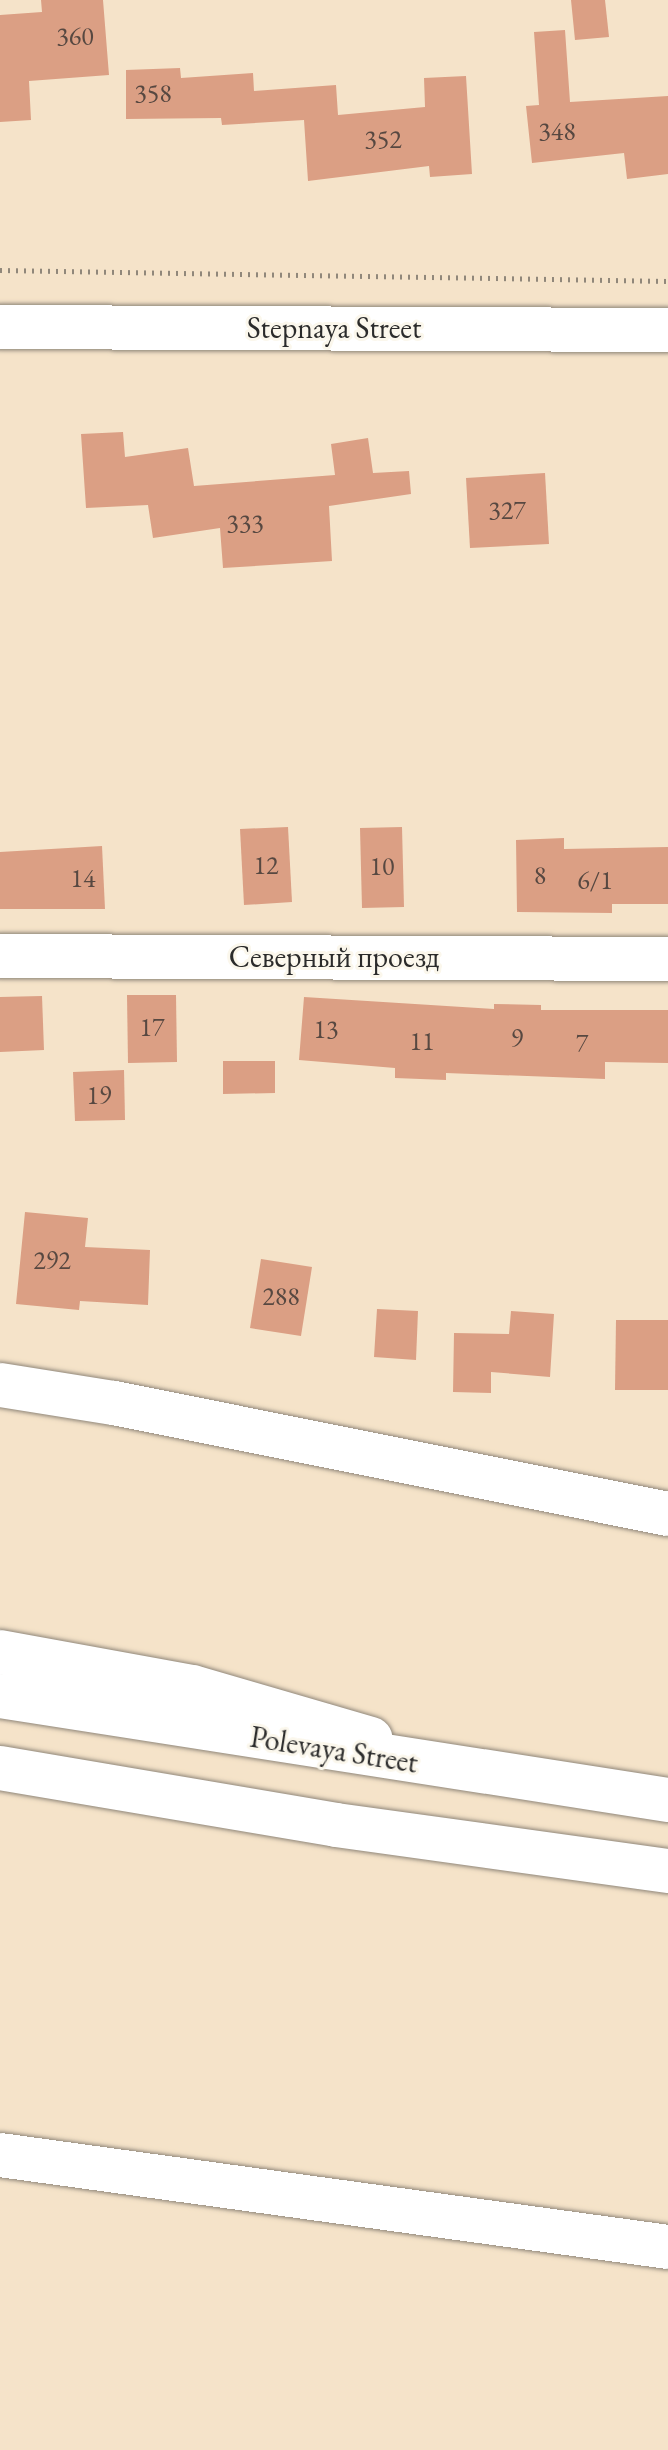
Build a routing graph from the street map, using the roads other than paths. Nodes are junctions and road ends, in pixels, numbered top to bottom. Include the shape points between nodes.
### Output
1 (0, 327) edge
2 (668, 330) edge
3 (0, 956) edge
4 (668, 959) edge
5 (0, 1385) edge
6 (668, 1514) edge
7 (0, 1652) edge
8 (0, 1696) edge
9 (0, 1768) edge
10 (500, 1777) junction
11 (668, 1800) edge
12 (668, 1871) edge
13 (0, 2155) edge
14 (668, 2247) edge

1 - 2 main road, Stepnaya Street
3 - 4 main road, Северный проезд
5 - 6 main road
7 - 10 main road via 192,1687
8 - 10 main road, Polevaya Street
9 - 12 main road via 336,1825
10 - 11 main road, Polevaya Street
13 - 14 main road

